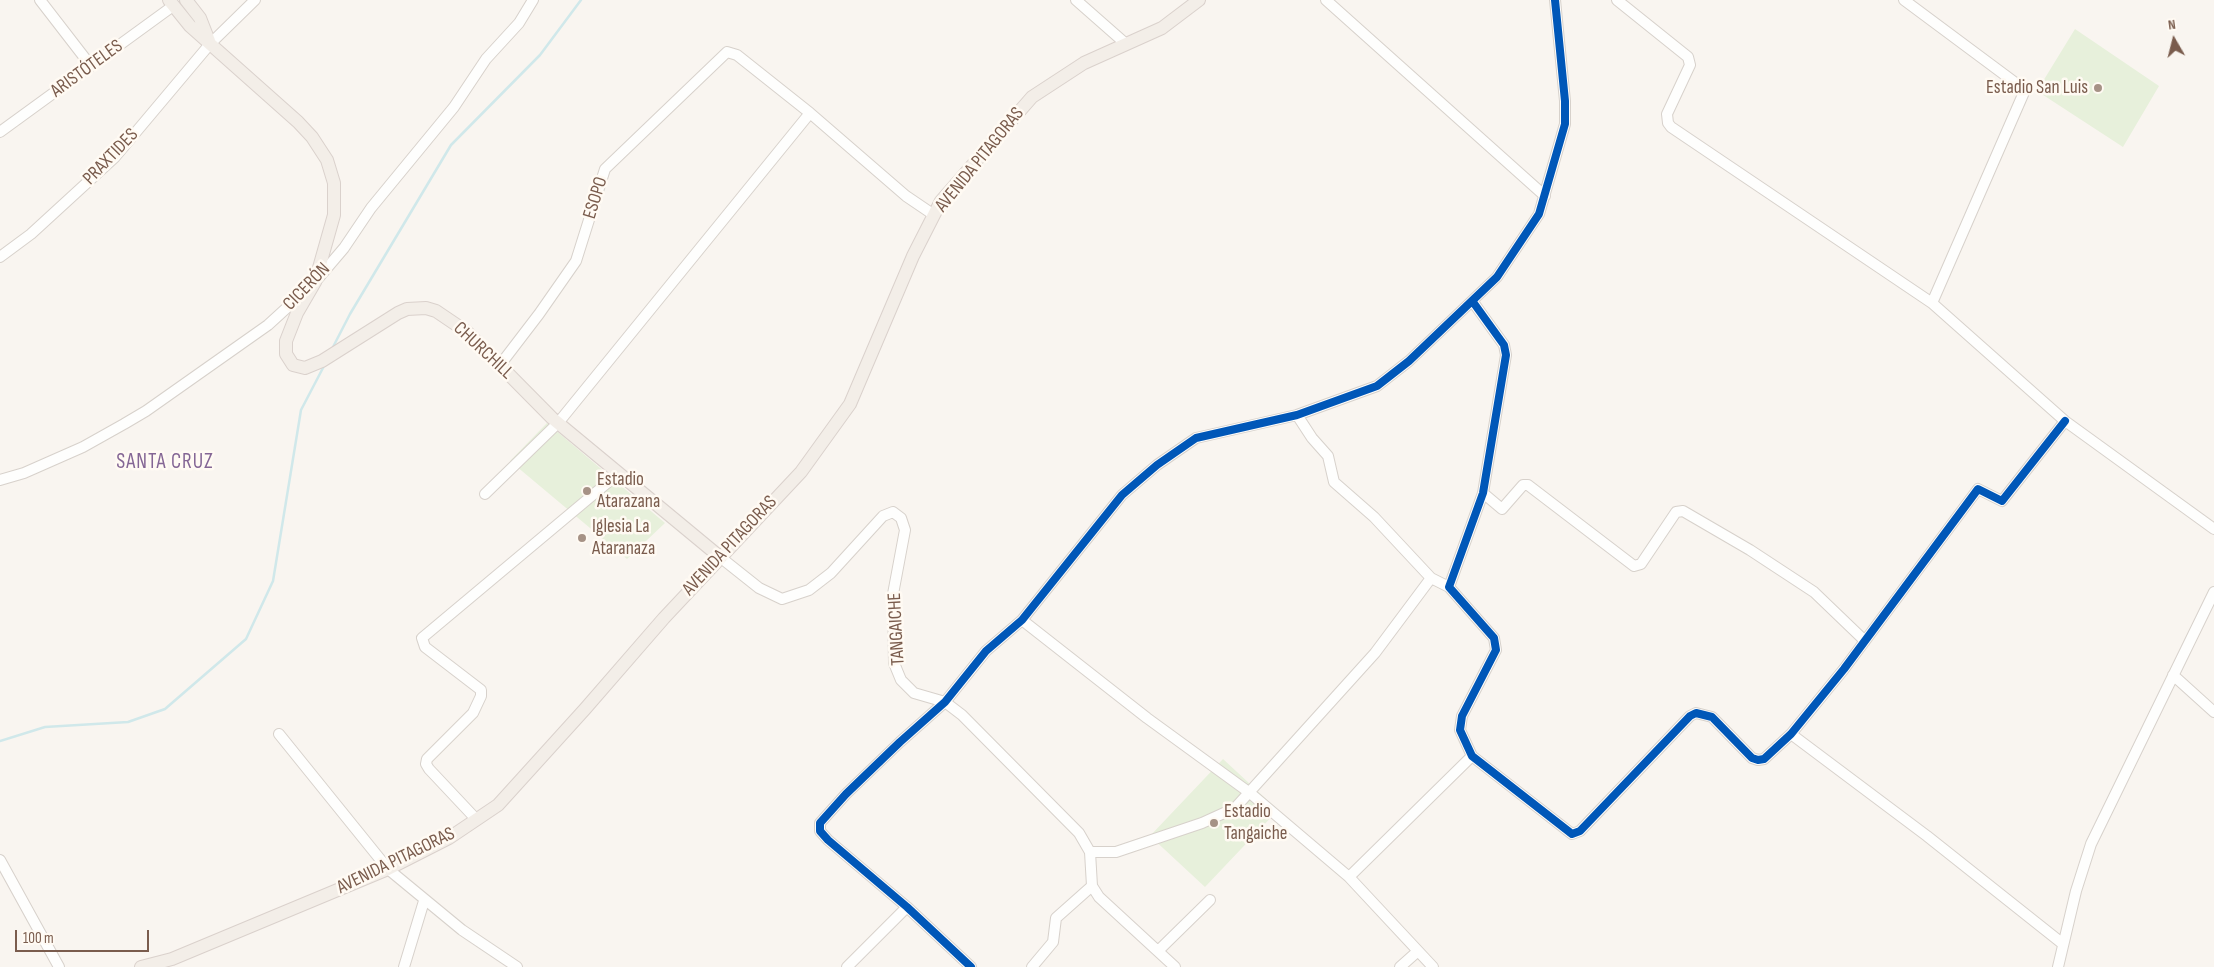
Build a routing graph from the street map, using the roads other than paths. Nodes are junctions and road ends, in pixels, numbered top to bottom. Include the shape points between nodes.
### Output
1 (40, 0) edge
2 (186, 0) edge
3 (256, 0) edge
4 (534, 0) edge
5 (1076, 0) edge
6 (1200, 0) edge
7 (1326, 0) edge
8 (1555, 0) edge
9 (1617, 0) edge
10 (1904, 0) edge
11 (171, 3) edge
12 (210, 44) junction
13 (1126, 44) junction
14 (91, 66) junction
15 (810, 113) junction
16 (0, 132) edge
17 (1545, 196) junction
18 (934, 215) junction
19 (0, 257) edge
20 (315, 282) junction
21 (1473, 302) junction
22 (1932, 303) junction
23 (500, 365) junction
24 (1297, 415) junction
25 (2065, 421) junction
26 (558, 423) junction
27 (619, 473) junction
28 (0, 480) edge
29 (1483, 493) junction
30 (485, 494) dead end
31 (2214, 529) edge
32 (720, 557) junction
33 (1431, 578) junction
34 (1449, 587) junction
35 (2214, 592) edge
36 (1022, 620) junction
37 (1865, 641) junction
38 (2173, 675) junction
39 (945, 702) junction
40 (2214, 712) edge
41 (279, 734) dead end
42 (1791, 734) junction
43 (1472, 756) junction
44 (1250, 793) junction
45 (476, 819) junction
46 (1090, 852) junction
47 (0, 860) edge
48 (388, 869) junction
49 (1349, 877) junction
50 (1092, 886) junction
51 (1210, 900) dead end
52 (424, 901) junction
53 (908, 907) junction
54 (2063, 944) junction
55 (1418, 951) junction
56 (1158, 952) junction
57 (59, 967) edge
58 (141, 967) edge
59 (404, 967) edge
60 (517, 967) edge
61 (847, 967) edge
62 (971, 967) edge
63 (1032, 967) edge
64 (1175, 967) edge
65 (1400, 967) edge
66 (1433, 967) edge
67 (2058, 967) edge

1 - 14 street
2 - 12 main road via 200,18
3 - 12 street, PRAXTIDES
4 - 20 street, CICERÓN
5 - 13 street
6 - 13 main road, AVENIDA PITAGORAS via 1162,28
7 - 17 street
8 - 17 street via 1565,124
9 - 22 street via 1688,57 1690,65 1667,114 1671,127
10 - 22 street via 2025,90
11 - 12 main road
11 - 14 street, ARISTÓTELES
12 - 19 street, PRAXTIDES via 115,157 31,234
12 - 20 main road via 298,122 327,160 334,183 334,215
13 - 18 main road, AVENIDA PITAGORAS via 1084,63 1032,97 942,201
14 - 16 street, ARISTÓTELES
15 - 18 street via 906,196
15 - 23 street, ESOPO via 737,55 723,53 605,169 576,261
15 - 26 street
17 - 21 street via 1540,214 1528,233 1496,278
18 - 32 main road, AVENIDA PITAGORAS via 913,256 850,404 801,472
20 - 23 main road, CHURCHILL via 286,341 286,354 299,368 322,361 398,312 416,308 436,311 449,318
20 - 28 street, CICERÓN via 268,325 146,410 83,447
21 - 24 street via 1377,386
21 - 29 street via 1504,345 1506,355
22 - 25 street
23 - 26 main road, CHURCHILL
24 - 33 street via 1328,456 1334,482 1374,517
24 - 36 street via 1196,438 1157,465 1122,495
25 - 31 street
25 - 37 street via 2002,502 1978,489
26 - 27 main road, CHURCHILL
26 - 30 street
27 - 32 main road, CHURCHILL
27 - 45 street via 422,638 425,647 481,690 473,713 426,764
29 - 34 street
29 - 37 street via 1502,508 1523,485 1528,485 1634,566 1641,564 1676,512 1683,511 1814,592
32 - 39 street, TANGAICHE via 759,588 782,598 809,590 831,573 883,516 893,512 902,518 905,530 893,594 894,663 901,680 914,693
32 - 45 main road, AVENIDA PITAGORAS via 498,805
33 - 34 street
33 - 44 street via 1375,653
34 - 43 street via 1496,642 1495,656 1460,722 1460,730
35 - 38 street
36 - 39 street via 986,651
36 - 44 street via 1147,718
37 - 42 street
38 - 40 street
38 - 54 street via 2091,844
39 - 46 street, TANGAICHE via 962,715 1079,833
39 - 53 street via 846,794 820,823 820,831 828,840
41 - 48 street
42 - 43 street via 1764,759 1755,760 1712,717 1701,713 1690,716 1580,831 1572,834
42 - 54 street
43 - 49 street
44 - 46 street via 1234,808 1202,823 1116,852
44 - 49 street
45 - 48 main road, AVENIDA PITAGORAS via 449,838
46 - 50 street, TANGAICHE
47 - 57 street
48 - 52 street
48 - 58 main road, AVENIDA PITAGORAS via 172,959
49 - 55 street
50 - 56 street via 1099,897
50 - 63 street via 1056,918 1052,942
51 - 56 street
52 - 59 street
52 - 60 street
53 - 61 street
53 - 62 street
54 - 67 street
55 - 65 street
55 - 66 street
56 - 64 street

